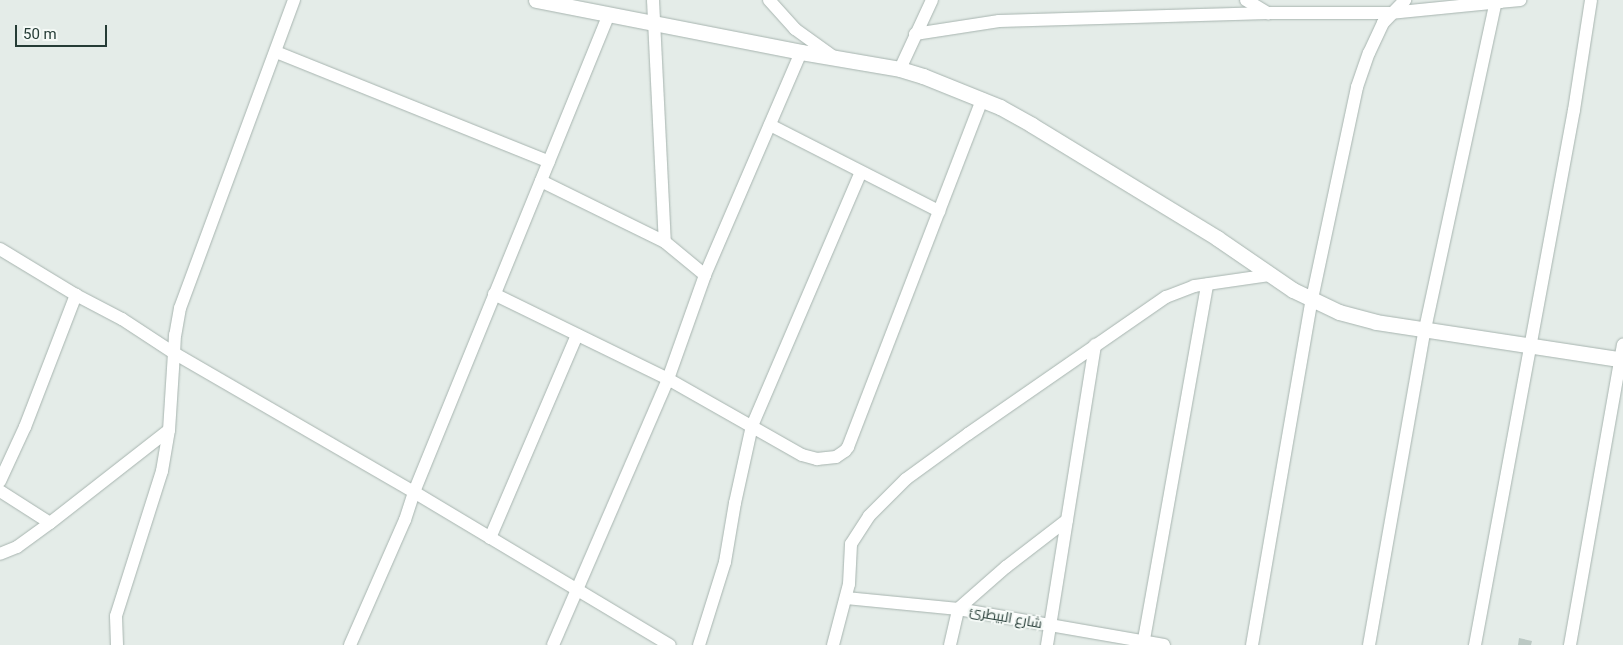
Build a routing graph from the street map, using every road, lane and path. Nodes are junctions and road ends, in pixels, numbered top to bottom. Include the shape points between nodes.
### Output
1 (294, 0) edge
2 (537, 0) edge
3 (653, 0) edge
4 (769, 0) edge
5 (932, 0) edge
6 (1246, 0) edge
7 (1405, 0) edge
8 (1520, 0) edge
9 (1591, 0) edge
10 (1496, 1) edge
11 (1268, 12) junction
12 (1390, 13) junction
13 (609, 14) junction
14 (653, 22) junction
15 (915, 34) junction
16 (276, 52) junction
17 (801, 52) junction
18 (836, 58) junction
19 (900, 69) junction
20 (982, 99) junction
21 (770, 125) junction
22 (549, 162) junction
23 (861, 172) junction
24 (541, 181) junction
25 (939, 211) junction
26 (665, 242) junction
27 (0, 249) edge
28 (1270, 275) junction
29 (705, 276) junction
30 (1207, 285) junction
31 (494, 294) junction
32 (76, 295) junction
33 (1312, 300) junction
34 (1425, 329) junction
35 (577, 335) junction
36 (1530, 344) junction
37 (1095, 345) junction
38 (174, 353) junction
39 (1622, 355) edge
40 (668, 379) junction
41 (752, 426) junction
42 (169, 430) junction
43 (0, 481) edge
44 (0, 491) edge
45 (414, 492) junction
46 (1067, 520) junction
47 (50, 523) junction
48 (490, 538) junction
49 (0, 554) edge
50 (578, 590) junction
51 (846, 598) junction
52 (958, 609) junction
53 (1051, 625) junction
54 (1143, 643) edge
55 (117, 645) edge
56 (350, 645) edge
57 (553, 645) edge
58 (670, 645) edge
59 (699, 645) edge
60 (833, 645) edge
61 (950, 645) edge
62 (1047, 645) edge
63 (1164, 645) edge
64 (1252, 645) edge
65 (1369, 645) edge
66 (1475, 645) edge
67 (1570, 645) edge

1 - 16 street
2 - 13 main road
3 - 14 street
4 - 18 street via 795,29
5 - 15 street
6 - 11 street
7 - 12 street
8 - 10 street
9 - 36 street
10 - 12 street
10 - 34 street
11 - 12 street
11 - 15 street via 999,21
12 - 33 street via 1373,42 1357,87
13 - 14 main road
13 - 22 street
14 - 17 main road
14 - 26 street
15 - 19 street
16 - 22 street
16 - 38 street via 180,308
17 - 18 main road
17 - 21 street
18 - 19 main road
19 - 20 main road
20 - 25 street
20 - 28 main road via 1057,139 1217,238
21 - 23 street
21 - 29 street
22 - 24 street
23 - 25 street
23 - 41 street
24 - 26 street
24 - 31 street
25 - 41 street via 845,452 836,457 806,457
26 - 29 street
27 - 32 street
28 - 30 street
28 - 33 main road
29 - 40 street
30 - 37 street via 1166,297
30 - 54 street
31 - 35 street
31 - 45 street
32 - 38 street via 122,319
32 - 43 street via 25,427
33 - 34 main road via 1367,320
33 - 64 street
34 - 36 main road
34 - 65 street
35 - 40 street
35 - 48 street
36 - 39 main road
36 - 66 street
37 - 46 street
37 - 51 street via 906,479 875,509 851,544
38 - 42 street
38 - 45 street
39 - 67 street
40 - 41 street
40 - 50 street
41 - 59 street via 726,562
42 - 47 street
42 - 55 street via 157,490 116,616
44 - 47 street
45 - 48 street
45 - 56 street via 405,520
46 - 52 street
46 - 53 street
47 - 49 street via 17,548
48 - 50 street
50 - 57 street
50 - 58 street
51 - 52 street, شارع البيطرئ
51 - 60 street
52 - 53 street, شارع البيطرئ
52 - 61 street
53 - 54 street, شارع البيطرئ
53 - 62 street
54 - 63 street, شارع البيطرئ

